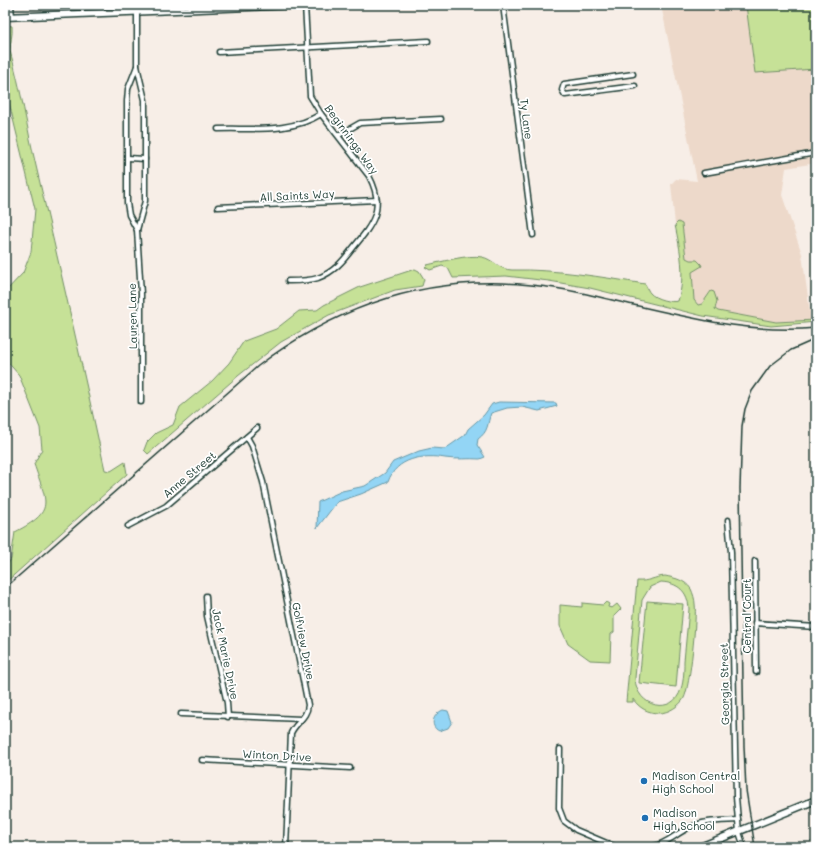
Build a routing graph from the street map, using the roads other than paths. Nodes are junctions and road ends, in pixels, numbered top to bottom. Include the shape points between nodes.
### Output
1 (11, 5) edge
2 (295, 5) edge
3 (305, 5) edge
4 (503, 5) edge
5 (137, 12) junction
6 (8, 17) edge
7 (428, 41) dead end
8 (308, 48) junction
9 (219, 52) dead end
10 (137, 66) junction
11 (633, 74) dead end
12 (635, 86) dead end
13 (321, 114) junction
14 (442, 119) dead end
15 (218, 129) dead end
16 (339, 135) junction
17 (816, 153) edge
18 (128, 158) junction
19 (145, 159) junction
20 (704, 173) dead end
21 (377, 200) junction
22 (218, 207) dead end
23 (137, 230) junction
24 (533, 235) dead end
25 (288, 281) dead end
26 (141, 402) dead end
27 (257, 428) dead end
28 (247, 437) junction
29 (728, 520) dead end
30 (128, 526) dead end
31 (755, 561) dead end
32 (206, 596) dead end
33 (756, 623) junction
34 (816, 627) edge
35 (756, 672) dead end
36 (181, 714) dead end
37 (228, 717) junction
38 (302, 719) junction
39 (560, 749) dead end
40 (202, 760) dead end
41 (290, 765) junction
42 (350, 768) dead end
43 (816, 800) edge
44 (738, 820) junction
45 (739, 832) junction
46 (286, 847) edge
47 (616, 847) edge
48 (652, 847) edge
49 (700, 847) edge
50 (744, 847) edge

1 - 6 street
2 - 5 street
3 - 8 street, Beginnings Way
4 - 24 street, Ty Lane
5 - 6 street
5 - 10 street, Lauren Lane
7 - 8 street
8 - 9 street
8 - 13 street, Beginnings Way via 310,96
10 - 18 street, Lauren Lane via 128,89
10 - 19 street, Lauren Lane via 145,100
11 - 12 street via 564,84 562,90 565,96
13 - 15 street via 296,126
13 - 16 street, Beginnings Way
14 - 16 street via 360,123
16 - 21 street, Beginnings Way via 373,184
17 - 20 street
18 - 19 street
18 - 23 street, Lauren Lane via 127,203
19 - 23 street, Lauren Lane via 145,201
21 - 22 street, All Saints Way
21 - 25 street, Beginnings Way via 372,225 338,266 317,278
23 - 26 street, Lauren Lane via 141,294
27 - 28 street, Anne Street
28 - 30 street, Anne Street via 166,506
28 - 38 street, Golfview Drive via 263,482 307,699 307,710
29 - 44 street, Georgia Street
31 - 33 street, Central Court
32 - 37 street, Jack Marie Drive
33 - 34 street
33 - 35 street, Central Court
36 - 37 street
37 - 38 street
38 - 41 street, Golfview Drive via 291,733
39 - 47 street via 559,808 564,821 576,830
40 - 41 street, Winton Drive
41 - 42 street, Winton Drive
41 - 46 street, Golfview Drive
43 - 45 street
44 - 45 street, Georgia Street
44 - 48 street via 706,822 689,828 666,843
45 - 49 street
45 - 50 street, Georgia Street

